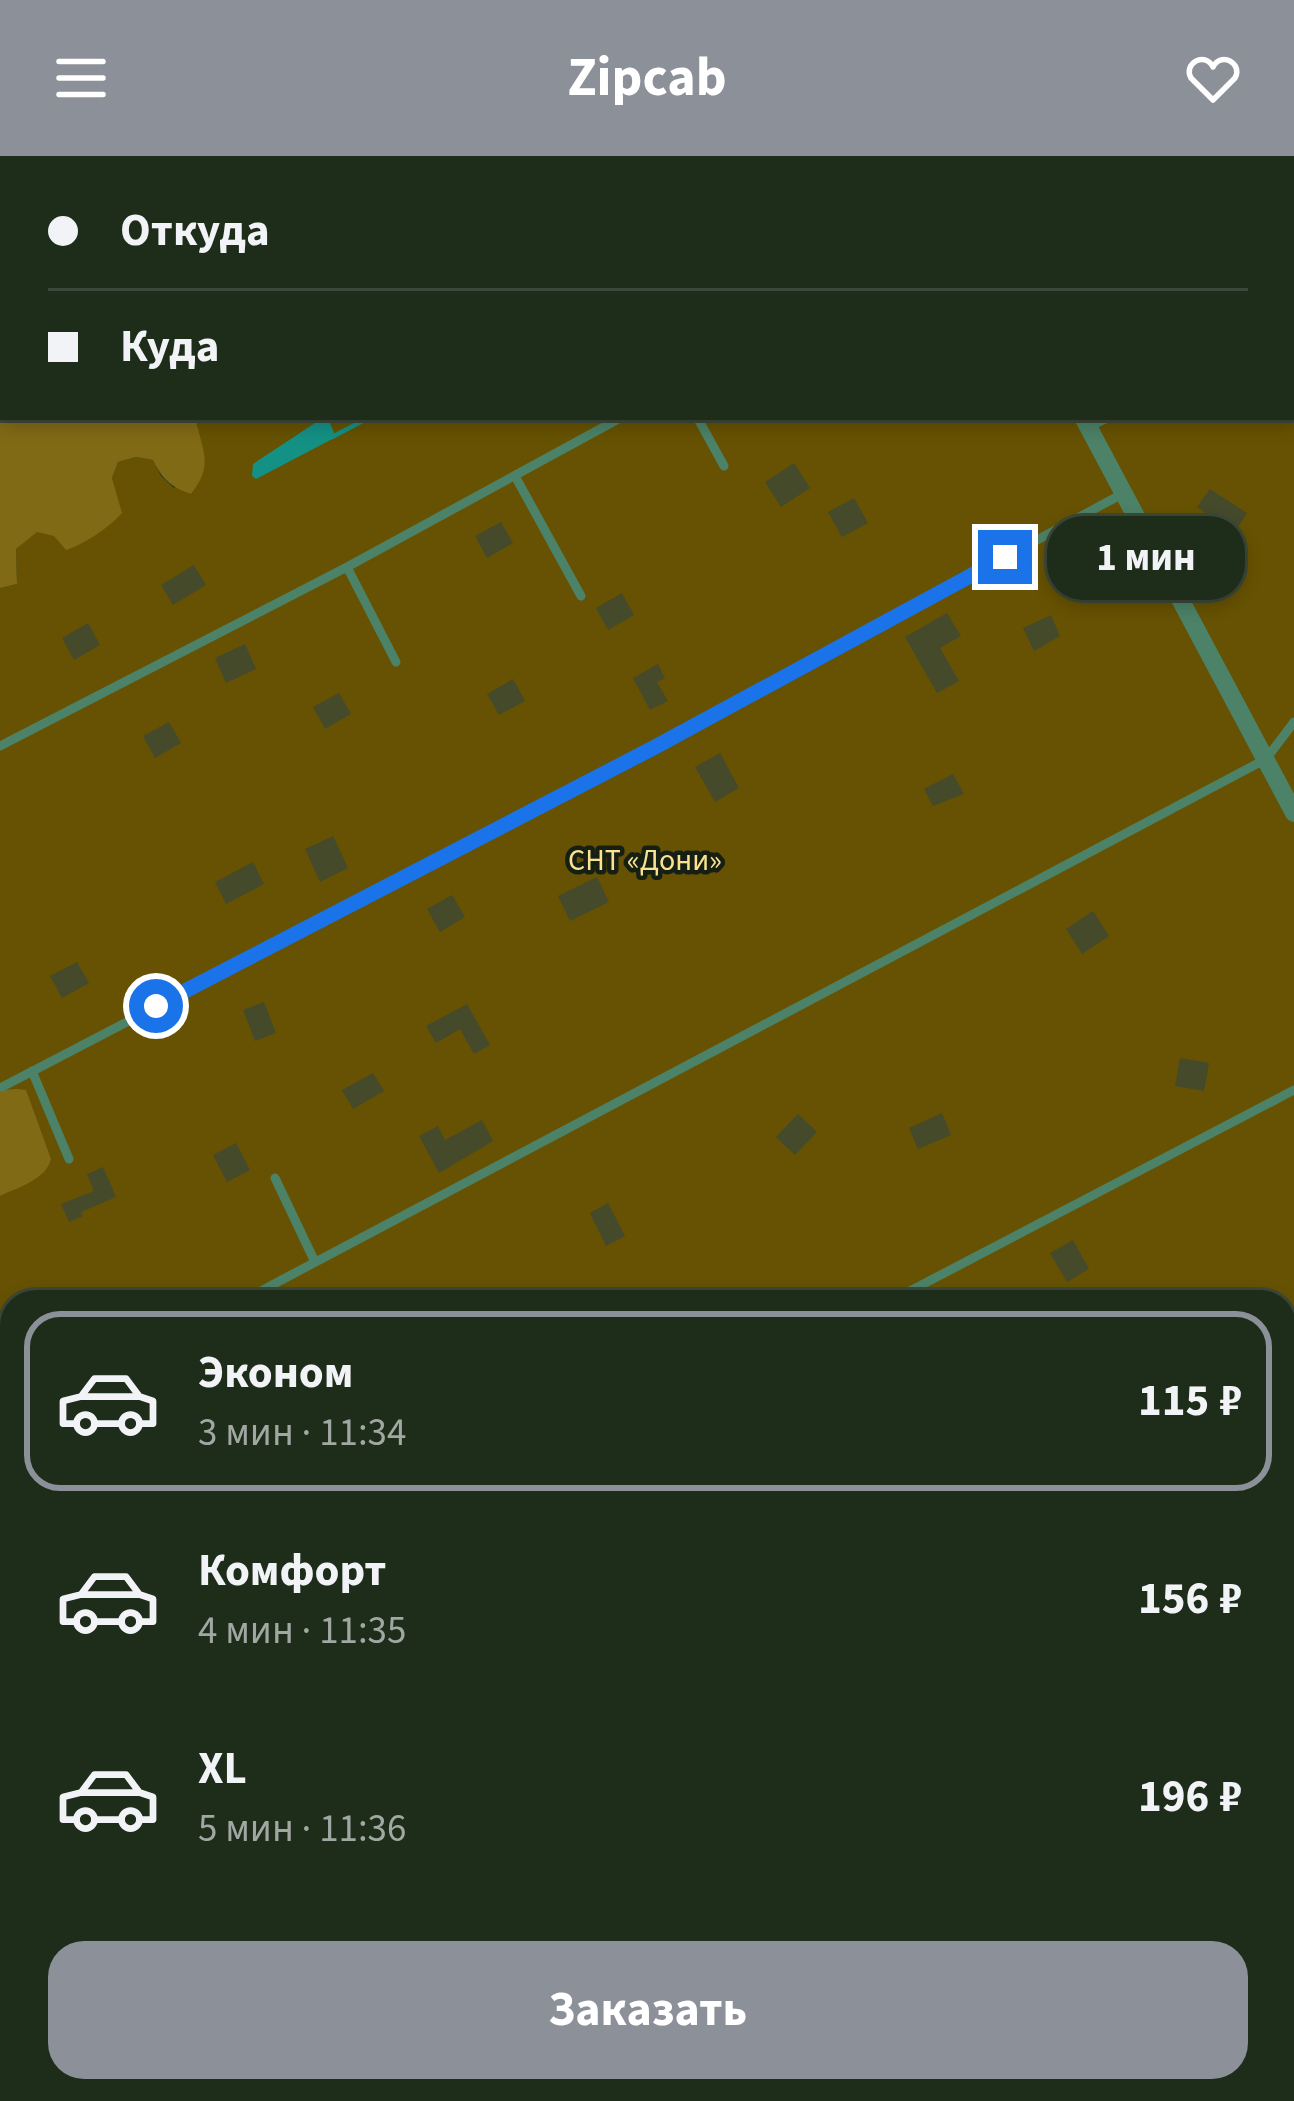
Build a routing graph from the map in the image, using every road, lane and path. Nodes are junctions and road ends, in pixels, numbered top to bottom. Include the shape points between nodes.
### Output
1 (617, 420) edge
2 (699, 420) edge
3 (1086, 422) edge
4 (724, 466) dead end
5 (515, 476) junction
6 (1122, 494) junction
7 (346, 567) junction
8 (581, 596) dead end
9 (396, 662) dead end
10 (1294, 722) edge
11 (0, 746) edge
12 (1266, 759) junction
13 (1294, 813) edge
14 (32, 1071) junction
15 (2, 1087) edge
16 (1294, 1090) edge
17 (69, 1159) dead end
18 (275, 1178) dead end
19 (315, 1262) junction
20 (262, 1290) edge
21 (912, 1290) edge

1 - 5 lane
2 - 4 lane
3 - 6 street
5 - 7 lane
5 - 8 lane
6 - 12 street
6 - 14 lane
7 - 9 lane
7 - 11 lane
10 - 12 lane
12 - 13 street
12 - 19 lane
14 - 15 lane
14 - 17 lane
16 - 21 lane
18 - 19 lane
19 - 20 lane

